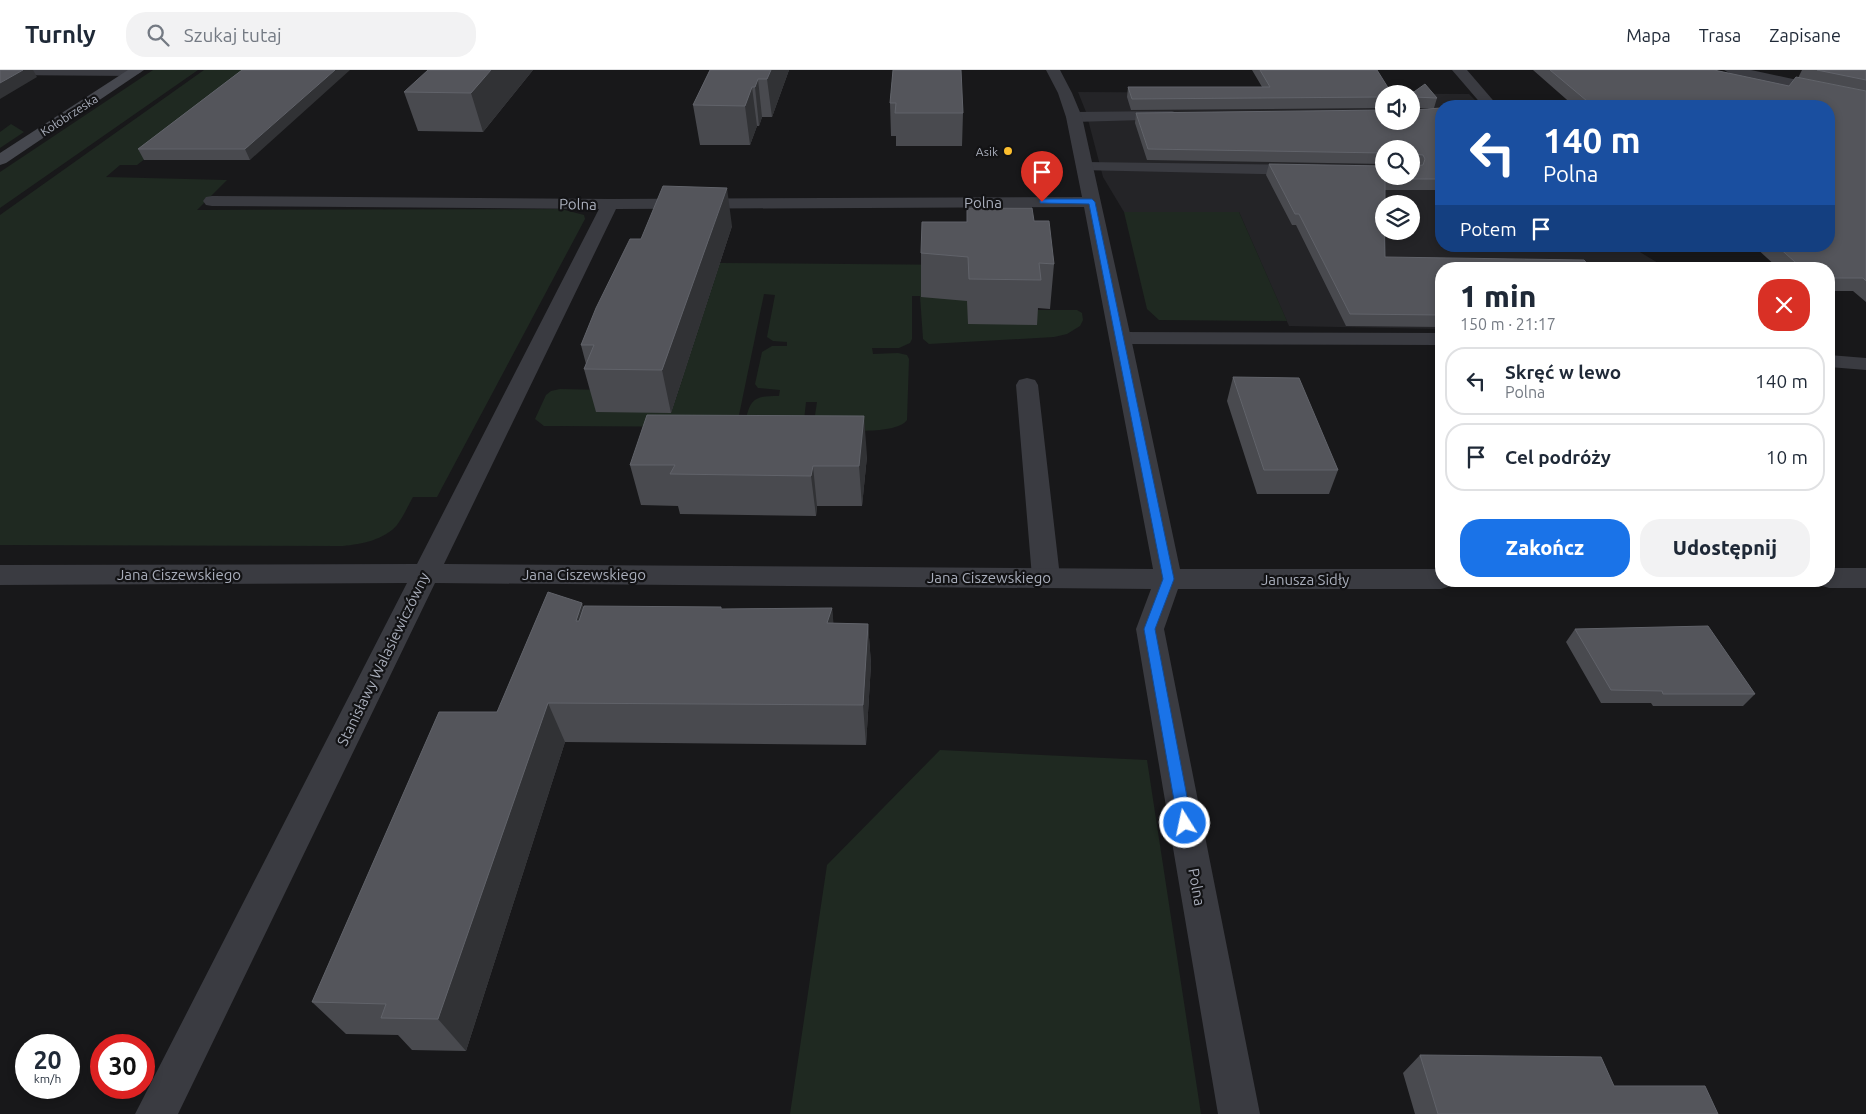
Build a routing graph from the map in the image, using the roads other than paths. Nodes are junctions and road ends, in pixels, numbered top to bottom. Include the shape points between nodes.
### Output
1 (1053, 70) edge
2 (1459, 70) edge
3 (1731, 70) edge
4 (0, 71) edge
5 (135, 71) edge
6 (1866, 99) edge
7 (1486, 100) edge
8 (1190, 116) edge
9 (1074, 117) junction
10 (0, 160) edge
11 (1085, 167) junction
12 (1324, 170) edge
13 (212, 201) dead end
14 (1092, 202) junction
15 (610, 204) junction
16 (1121, 338) junction
17 (1435, 339) edge
18 (1835, 361) edge
19 (1866, 364) edge
20 (1027, 385) dead end
21 (426, 573) junction
22 (0, 575) edge
23 (1046, 577) junction
24 (1835, 578) edge
25 (1866, 578) edge
26 (1168, 579) junction
27 (1435, 579) edge
28 (156, 1114) edge
29 (1239, 1114) edge

1 - 9 street
2 - 7 street
3 - 6 street
4 - 5 street
5 - 10 main road, Kołobrzeska
8 - 9 street
9 - 11 street
11 - 12 street
11 - 14 street
13 - 15 street, Polna
14 - 15 street, Polna
14 - 16 street
15 - 21 street, Stanisławy Walasiewiczówny
16 - 17 street
16 - 26 street
18 - 19 street
20 - 23 street
21 - 22 street, Jana Ciszewskiego
21 - 23 street, Jana Ciszewskiego
21 - 28 street, Stanisławy Walasiewiczówny
23 - 26 street, Jana Ciszewskiego
24 - 25 street
26 - 27 street, Janusza Sidły
26 - 29 street, Polna via 1150,629

